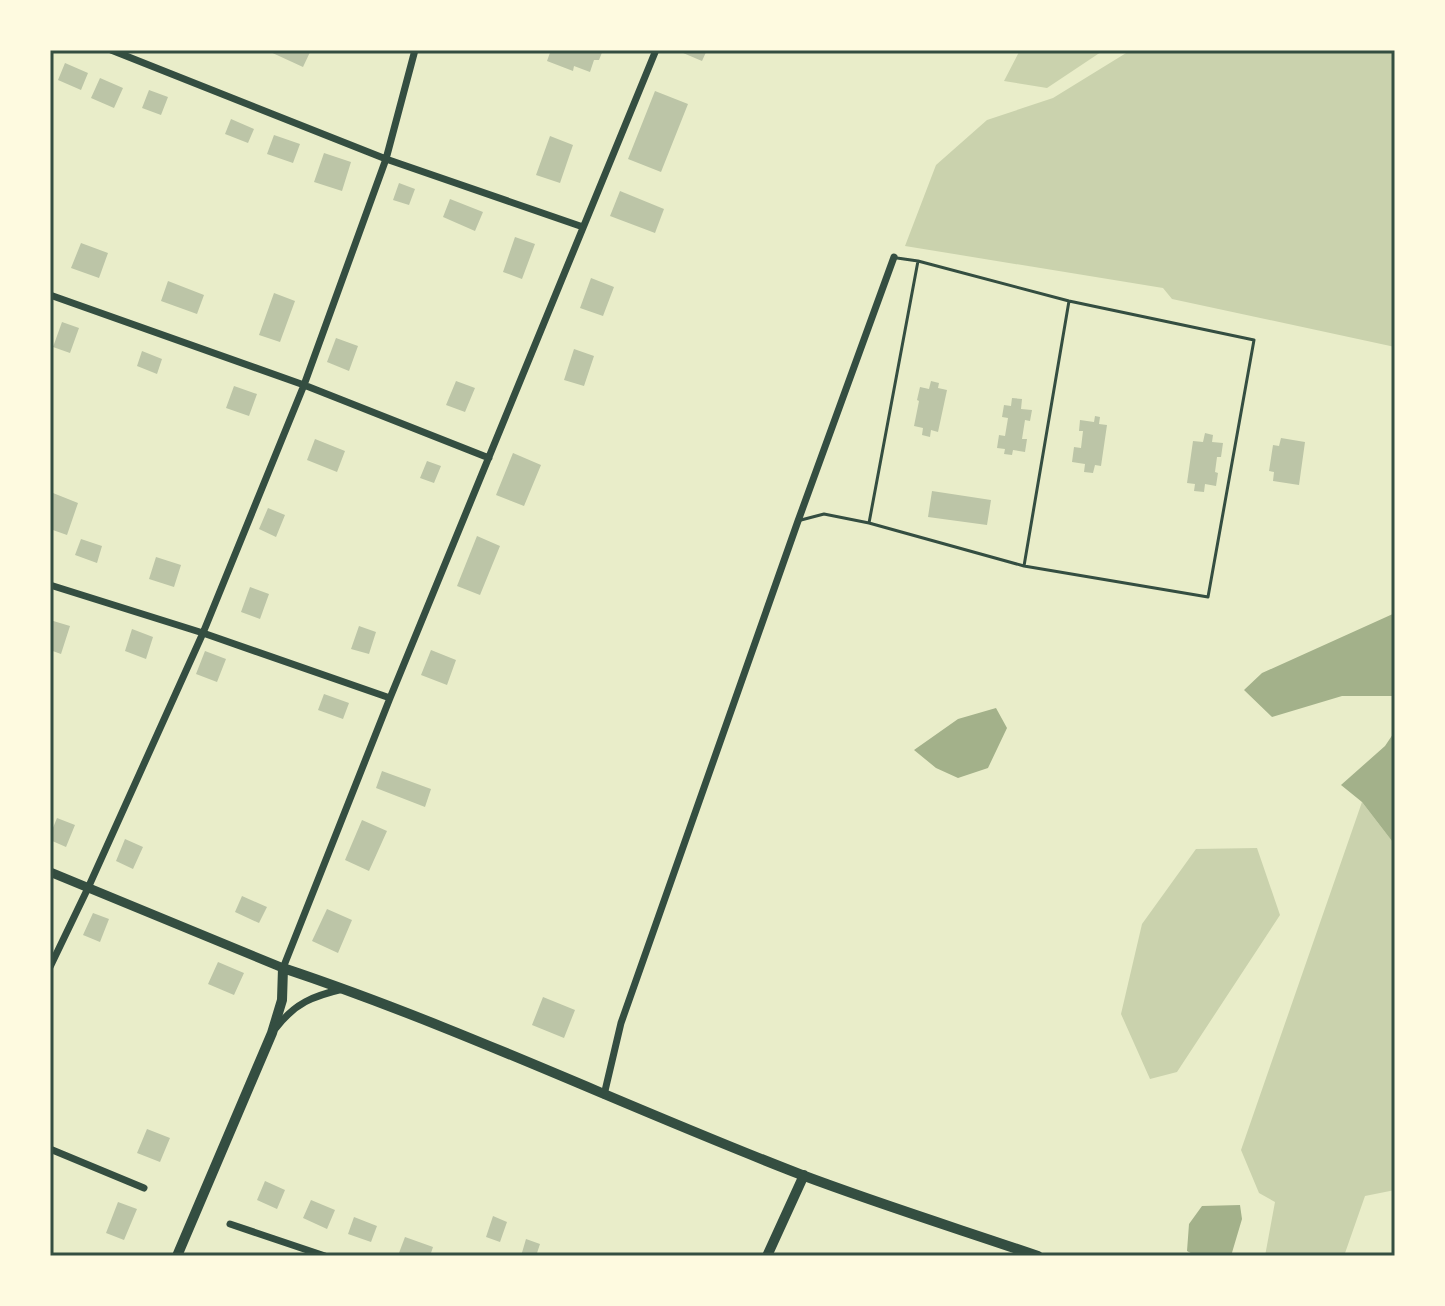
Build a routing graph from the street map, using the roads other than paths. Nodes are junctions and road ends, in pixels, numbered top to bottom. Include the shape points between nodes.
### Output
1 (111, 50) edge
2 (415, 50) edge
3 (656, 50) edge
4 (386, 159) junction
5 (583, 227) junction
6 (894, 257) joint
7 (918, 261) junction
8 (50, 295) edge
9 (1069, 301) junction
10 (304, 385) junction
11 (489, 458) junction
12 (798, 521) junction
13 (869, 523) junction
14 (1024, 566) junction
15 (50, 585) edge
16 (203, 633) junction
17 (390, 698) junction
18 (50, 872) edge
19 (88, 888) junction
20 (50, 967) edge
21 (283, 968) junction
22 (345, 989) junction
23 (272, 1033) junction
24 (604, 1095) junction
25 (50, 1149) edge
26 (804, 1175) junction
27 (144, 1188) dead end
28 (230, 1224) dead end
29 (177, 1256) edge
30 (325, 1256) edge
31 (767, 1256) edge
32 (1038, 1256) edge

1 - 4 street
2 - 4 street
3 - 5 street
4 - 5 street
4 - 10 street
5 - 11 street
6 - 7 lane
6 - 12 street
7 - 9 lane
7 - 13 lane
8 - 10 street
9 - 14 lane
9 - 14 lane via 1254,340 1208,597
10 - 11 street
10 - 16 street
11 - 17 street
12 - 13 lane via 824,514
12 - 24 street via 621,1023
13 - 14 lane
15 - 16 street
16 - 17 street
16 - 19 street
17 - 21 street
18 - 19 street
19 - 20 street
19 - 21 street
21 - 22 main road
21 - 23 main road via 282,1000
22 - 23 street via 302,1002
22 - 24 main road
23 - 29 main road
24 - 26 main road
25 - 27 street
26 - 31 main road
26 - 32 main road
28 - 30 street

